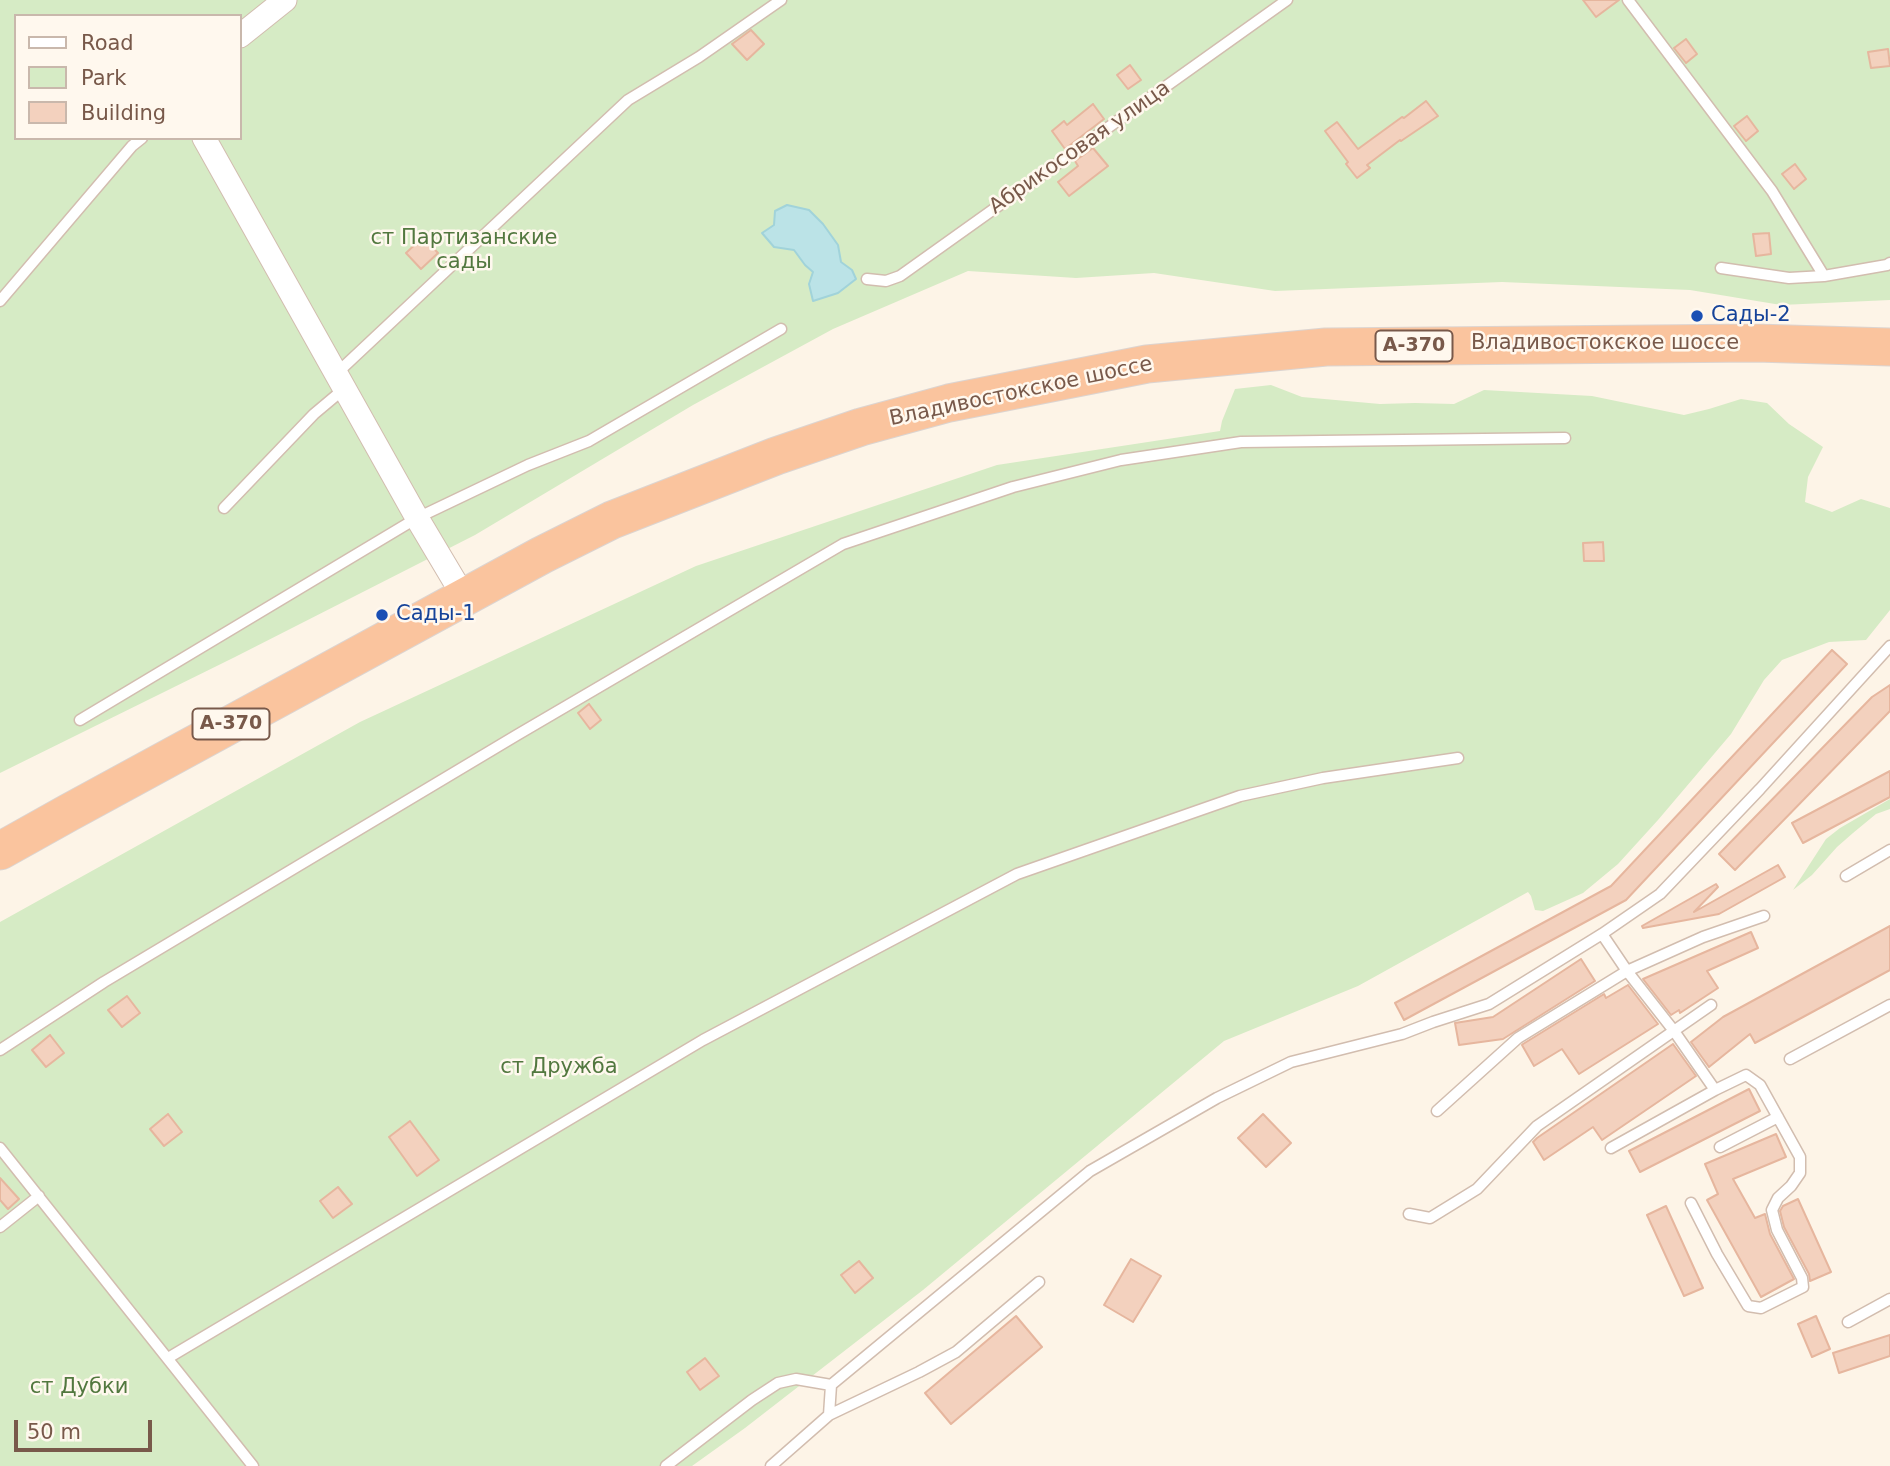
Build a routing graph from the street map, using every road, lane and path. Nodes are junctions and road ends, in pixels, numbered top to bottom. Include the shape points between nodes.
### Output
1 (285, 0) edge
2 (781, 0) edge
3 (1287, 0) edge
4 (1628, 0) edge
5 (242, 34) edge
6 (140, 140) edge
7 (205, 140) edge
8 (1890, 263) edge
9 (1721, 268) dead end
10 (1824, 276) junction
11 (867, 279) dead end
12 (0, 302) edge
13 (781, 328) dead end
14 (1890, 347) edge
15 (341, 380) junction
16 (1565, 438) dead end
17 (224, 508) dead end
18 (417, 518) junction
19 (464, 597) junction
20 (1890, 646) edge
21 (80, 720) dead end
22 (1458, 758) dead end
23 (1890, 850) edge
24 (0, 851) edge
25 (1846, 876) dead end
26 (1764, 916) dead end
27 (1602, 934) junction
28 (1627, 971) junction
29 (1711, 1005) dead end
30 (1890, 1005) edge
31 (1674, 1031) junction
32 (0, 1049) edge
33 (1790, 1059) dead end
34 (1716, 1090) junction
35 (1437, 1111) dead end
36 (1778, 1117) junction
37 (0, 1147) edge
38 (1720, 1147) dead end
39 (1611, 1148) dead end
40 (39, 1196) junction
41 (1691, 1203) dead end
42 (1409, 1214) dead end
43 (0, 1227) edge
44 (1039, 1282) dead end
45 (1890, 1299) edge
46 (1848, 1322) dead end
47 (168, 1358) junction
48 (831, 1385) junction
49 (829, 1415) junction
50 (253, 1466) edge
51 (666, 1466) edge
52 (771, 1466) edge

1 - 5 street
2 - 15 lane via 628,100
3 - 11 lane, Абрикосовая улица via 900,276 886,281
4 - 10 lane via 1772,191
6 - 12 lane
7 - 15 street
8 - 10 lane
9 - 10 lane via 1789,278
13 - 18 lane via 589,441
14 - 19 highway, Владивостокское шоссе / А-370 via 1326,347 1147,364 949,403 861,427 612,520
15 - 17 lane
15 - 18 street
16 - 32 lane via 1241,442 1121,460 1013,487 843,544 104,982
18 - 19 street
18 - 21 lane
19 - 24 highway, Владивостокское шоссе / А-370
20 - 27 lane via 1660,894
22 - 47 lane via 1240,796 1017,874 703,1040
23 - 25 lane
26 - 28 lane
27 - 28 lane
27 - 48 lane via 1489,1004 1402,1034 1291,1062 1217,1098 1090,1171
28 - 31 lane
28 - 35 lane via 1518,1038
29 - 31 lane
30 - 33 lane
31 - 34 lane
31 - 42 lane via 1537,1126 1478,1189 1430,1218
34 - 36 lane via 1746,1075 1760,1085
34 - 39 lane
36 - 38 lane
36 - 41 lane via 1800,1157 1800,1173 1772,1210 1803,1287 1761,1308 1748,1306
37 - 40 lane
40 - 43 lane
40 - 47 lane
44 - 49 lane via 956,1352
45 - 46 lane
47 - 50 lane
48 - 49 lane
48 - 51 lane via 796,1379 778,1383
49 - 52 lane

